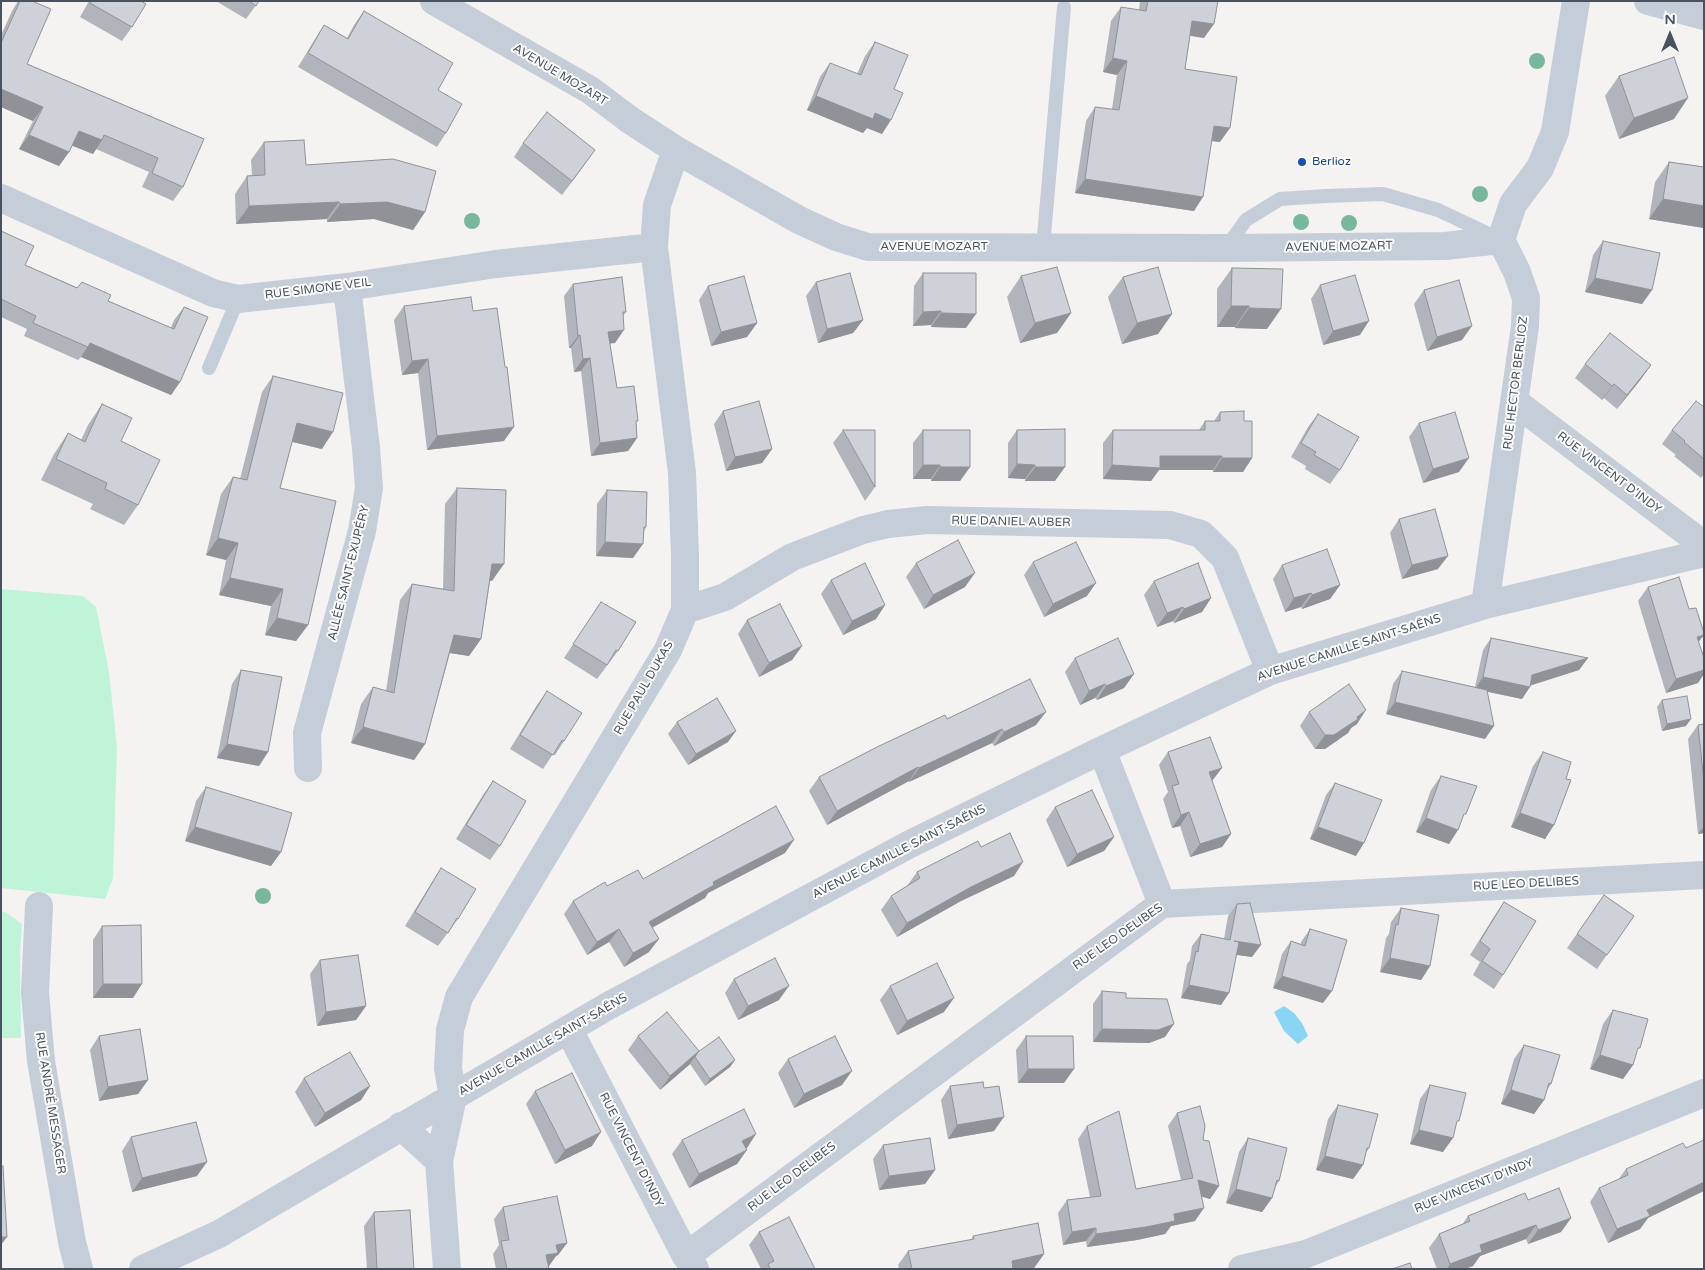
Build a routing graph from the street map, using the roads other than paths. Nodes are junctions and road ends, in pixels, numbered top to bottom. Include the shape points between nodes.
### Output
1 (434, 1) edge
2 (1576, 1) edge
3 (1648, 1) edge
4 (1064, 7) dead end
5 (1704, 16) edge
6 (676, 150) junction
7 (1, 198) edge
8 (1501, 240) junction
9 (654, 247) junction
10 (1043, 247) junction
11 (1226, 248) junction
12 (347, 287) junction
13 (238, 299) junction
14 (209, 368) dead end
15 (1515, 402) junction
16 (1704, 545) edge
17 (1704, 553) edge
18 (1485, 605) junction
19 (684, 610) junction
20 (1270, 671) junction
21 (1102, 750) junction
22 (308, 768) dead end
23 (1704, 875) edge
24 (1162, 904) junction
25 (39, 906) dead end
26 (569, 1030) junction
27 (1704, 1093) edge
28 (453, 1097) junction
29 (402, 1126) junction
30 (439, 1161) junction
31 (690, 1263) edge
32 (79, 1269) edge
33 (143, 1269) edge
34 (447, 1269) edge
35 (1242, 1269) edge

1 - 6 street, AVENUE MOZART via 590,90
2 - 8 street via 1555,132 1540,168 1514,204
3 - 5 street
4 - 10 lane
6 - 9 street, RUE PAUL DUKAS via 657,205
6 - 10 street, AVENUE MOZART via 799,220 868,247
7 - 13 street, RUE SIMONE VEIL via 214,293
8 - 11 street, AVENUE MOZART via 1445,246
8 - 11 lane via 1438,210 1382,194 1280,199 1246,220
8 - 15 street, RUE HECTOR BERLIOZ via 1526,298 1526,326
9 - 12 street, RUE SIMONE VEIL via 496,264
9 - 19 street, RUE PAUL DUKAS via 682,473
10 - 11 street, AVENUE MOZART
12 - 13 street, RUE SIMONE VEIL
12 - 22 street, ALLÉE SAINT-EXUPÉRY via 369,488 362,531 308,733
13 - 14 lane
15 - 16 street, RUE VINCENT D'INDY
15 - 18 street, RUE HECTOR BERLIOZ
17 - 18 street, AVENUE CAMILLE SAINT-SAËNS
18 - 20 street, AVENUE CAMILLE SAINT-SAËNS
19 - 20 street, RUE DANIEL AUBER via 725,597 792,557 888,524 928,520 1170,524 1201,534 1225,558
19 - 28 street, RUE PAUL DUKAS via 668,650 459,997 450,1030 448,1068
20 - 21 street, AVENUE CAMILLE SAINT-SAËNS
21 - 24 street
21 - 26 street, AVENUE CAMILLE SAINT-SAËNS via 910,844
23 - 24 street, RUE LEO DELIBES
24 - 31 street, RUE LEO DELIBES
25 - 32 street, RUE ANDRÉ MESSAGER via 35,994 41,1061
26 - 28 street, AVENUE CAMILLE SAINT-SAËNS
26 - 31 street, RUE VINCENT D'INDY
27 - 35 street, RUE VINCENT D'INDY via 1306,1254
28 - 29 street, AVENUE CAMILLE SAINT-SAËNS
28 - 30 street
29 - 30 street
29 - 33 street, AVENUE CAMILLE SAINT-SAËNS via 219,1234
30 - 34 street

